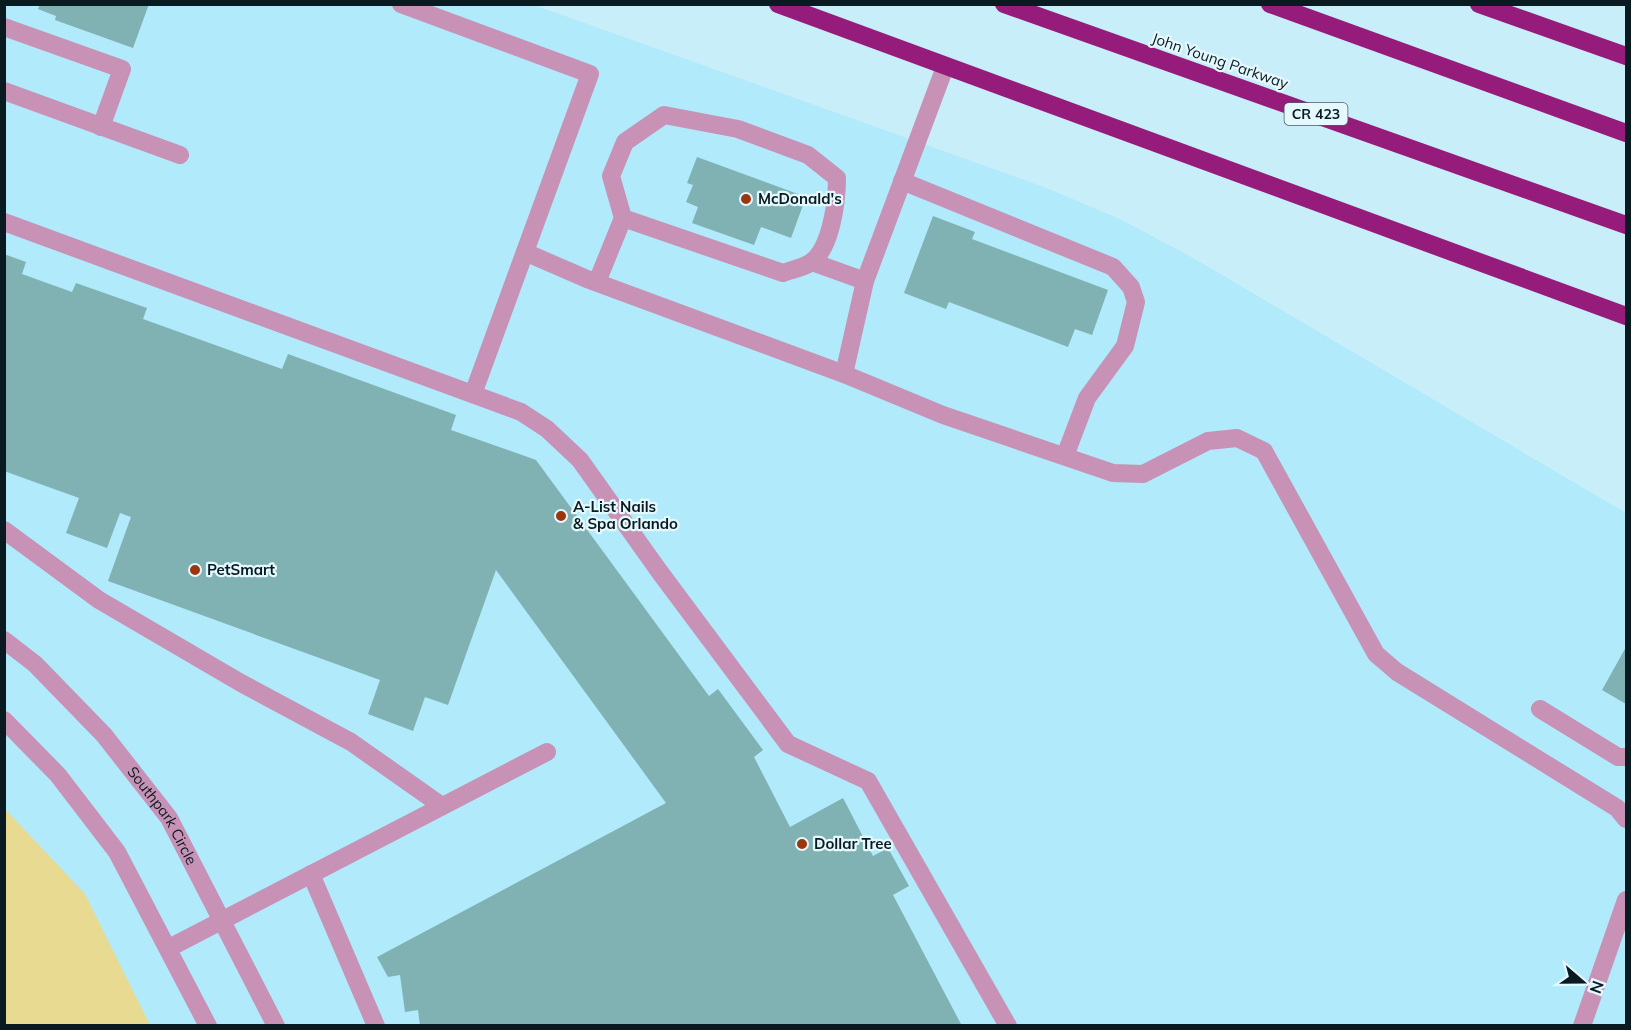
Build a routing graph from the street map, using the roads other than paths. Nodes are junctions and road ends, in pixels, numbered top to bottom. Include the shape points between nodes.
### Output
1 (401, 4) edge
2 (778, 4) edge
3 (1004, 4) edge
4 (1270, 4) edge
5 (1479, 4) edge
6 (4, 27) edge
7 (1626, 56) edge
8 (945, 67) junction
9 (4, 91) edge
10 (101, 127) junction
11 (1626, 133) edge
12 (180, 155) dead end
13 (902, 181) junction
14 (623, 218) junction
15 (4, 222) edge
16 (1626, 225) edge
17 (527, 253) junction
18 (812, 262) junction
19 (864, 281) junction
20 (597, 282) junction
21 (1626, 316) edge
22 (844, 374) junction
23 (474, 394) junction
24 (1065, 456) junction
25 (4, 530) edge
26 (4, 640) edge
27 (1540, 709) dead end
28 (4, 720) edge
29 (547, 752) dead end
30 (1626, 757) edge
31 (442, 806) junction
32 (1626, 819) edge
33 (311, 874) junction
34 (1626, 900) edge
35 (223, 919) junction
36 (169, 948) junction
37 (208, 1026) edge
38 (276, 1026) edge
39 (376, 1026) edge
40 (1008, 1026) edge
41 (1582, 1026) edge

1 - 17 street via 591,74
2 - 8 highway
3 - 16 highway, John Young Parkway / CR 423
4 - 11 highway
5 - 7 highway
6 - 10 street via 122,69
8 - 13 street
8 - 21 highway
9 - 10 street
10 - 12 street
13 - 19 street
13 - 24 street via 1113,267 1131,287 1136,302 1125,346 1087,398
14 - 18 street via 783,273
14 - 18 street via 611,176 625,142 636,132 664,115 738,129 808,155 837,178 830,233
14 - 20 street
15 - 23 street
17 - 20 street
17 - 23 street
18 - 19 street
19 - 22 street
20 - 22 street
22 - 24 street via 943,415
23 - 40 street via 521,412 547,429 580,460 788,744 868,781
24 - 32 street via 1113,473 1143,474 1208,441 1237,438 1264,451 1376,654 1397,672 1617,808
25 - 31 street via 99,600 351,742
26 - 35 street, Southpark Circle via 35,664 111,744 169,818
27 - 30 street via 1618,757
28 - 36 street via 58,776 117,852
29 - 31 street
31 - 33 street
33 - 35 street
33 - 39 street
34 - 41 street
35 - 36 street
35 - 38 street, Southpark Circle
36 - 37 street

